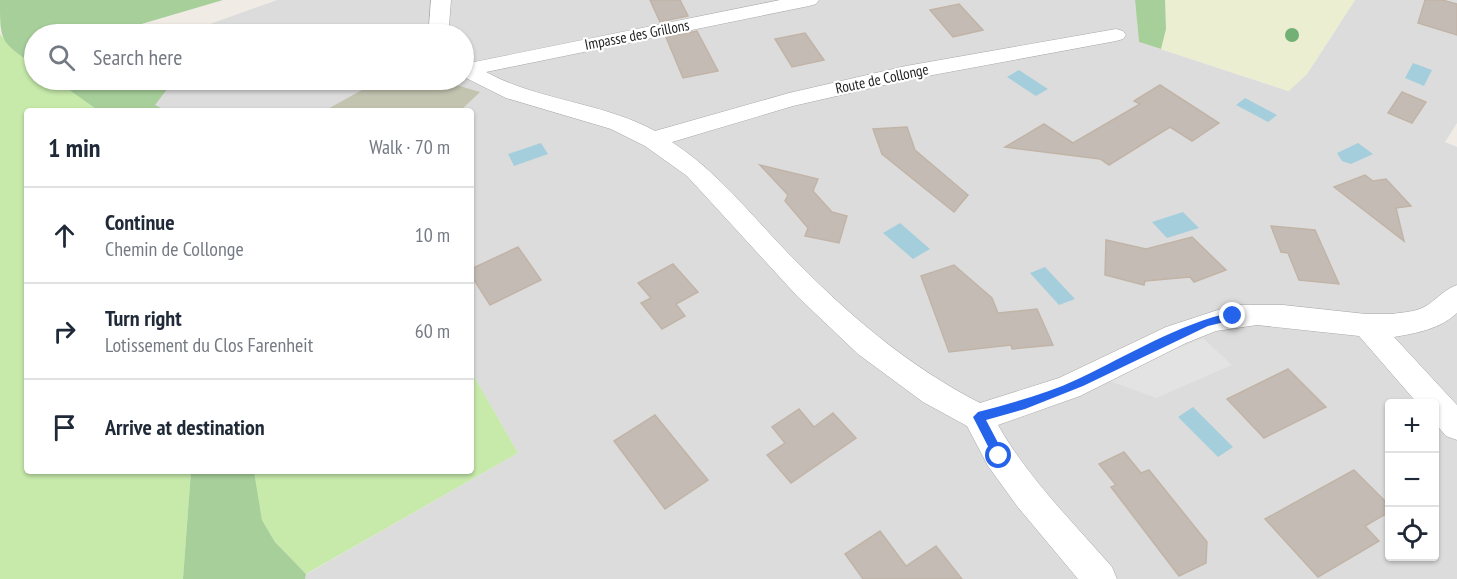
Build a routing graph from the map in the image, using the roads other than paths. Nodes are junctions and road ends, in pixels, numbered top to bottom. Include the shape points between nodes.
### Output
1 (441, 0) edge
2 (809, 0) edge
3 (439, 24) edge
4 (1116, 34) dead end
5 (474, 67) edge
6 (474, 75) edge
7 (652, 140) junction
8 (1457, 296) edge
9 (1368, 327) junction
10 (978, 417) junction
11 (1457, 426) edge
12 (1100, 579) edge

1 - 3 street
2 - 5 street, Impasse des Grillons
4 - 7 street, Route de Collonge via 906,73 789,100
6 - 7 street via 488,84 610,120
7 - 10 street via 695,170 823,305 884,357 933,393
8 - 9 street via 1436,314 1413,322
9 - 10 street via 1280,314 1233,316 1206,322 1080,383
9 - 11 street
10 - 12 street via 999,456 1028,495

